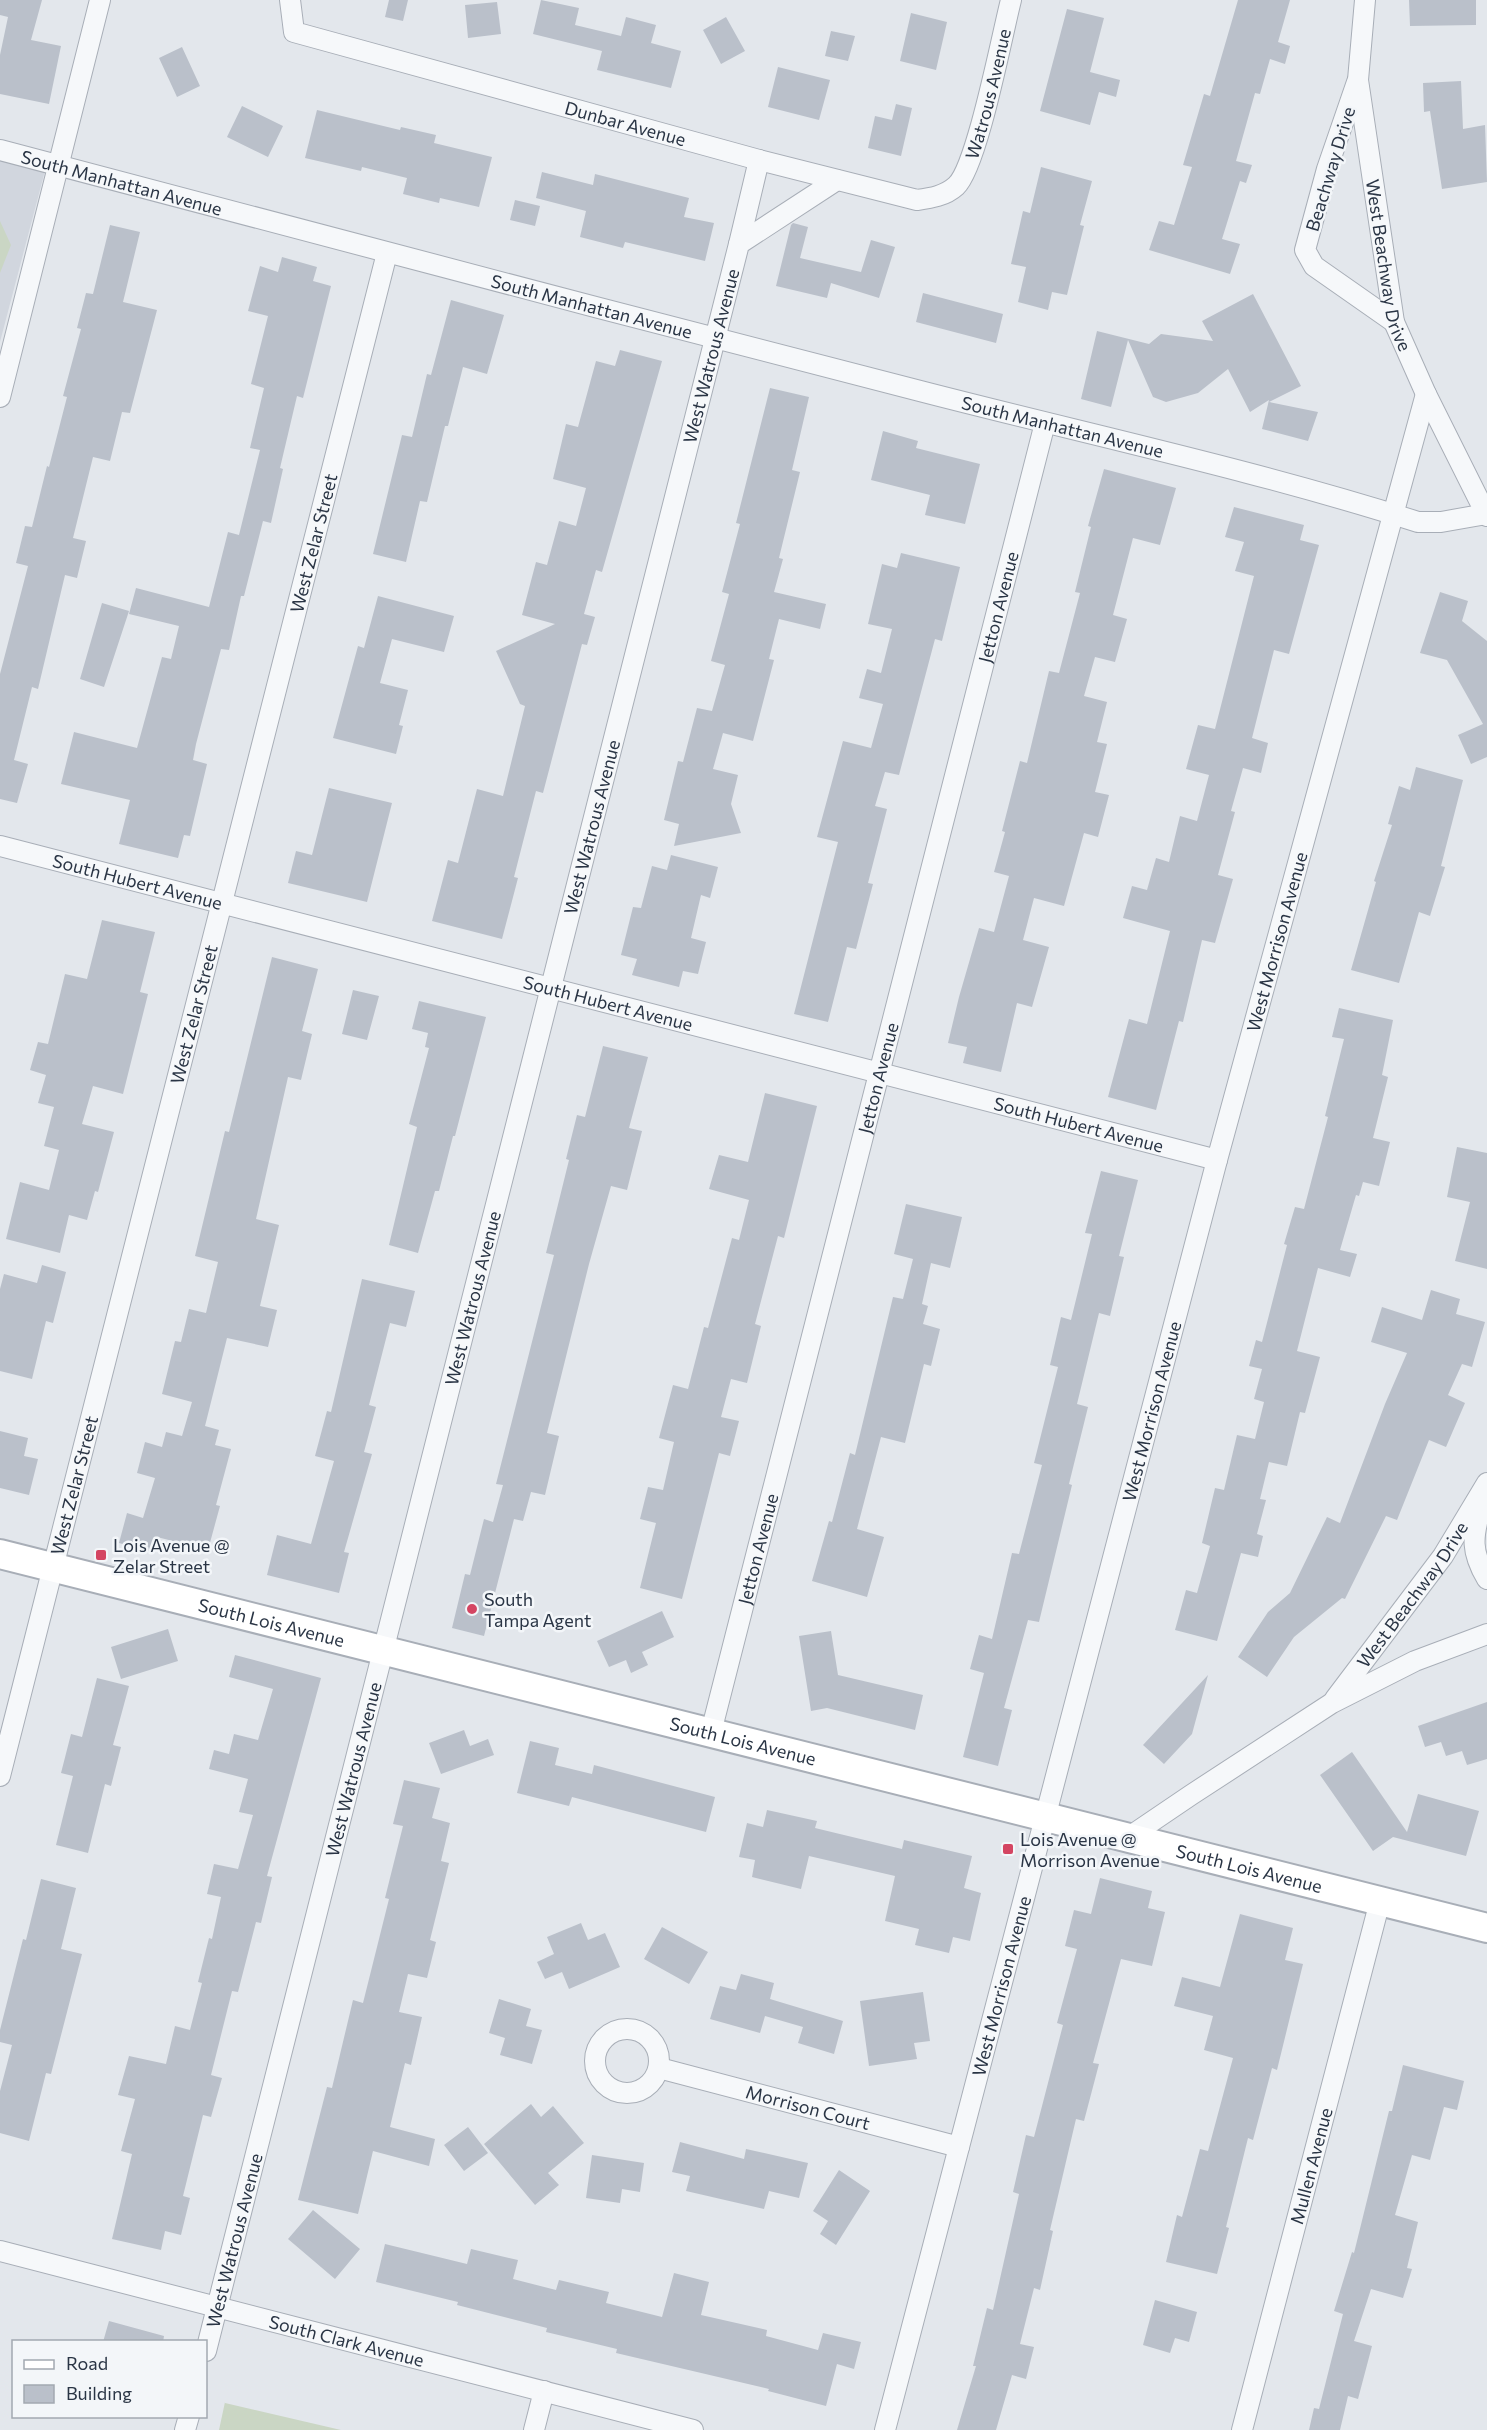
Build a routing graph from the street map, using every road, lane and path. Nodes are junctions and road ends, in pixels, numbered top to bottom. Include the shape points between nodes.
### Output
1 (100, 0) edge
2 (290, 0) edge
3 (1011, 0) edge
4 (1365, 0) edge
5 (1358, 80) junction
6 (0, 150) edge
7 (759, 160) junction
8 (59, 166) junction
9 (837, 180) junction
10 (957, 186) joint
11 (739, 244) junction
12 (387, 253) junction
13 (1394, 322) junction
14 (715, 338) junction
15 (1426, 394) junction
16 (0, 398) edge
17 (1045, 423) junction
18 (1394, 515) junction
19 (1486, 515) edge
20 (0, 846) edge
21 (222, 903) junction
22 (550, 988) junction
23 (879, 1073) junction
24 (1217, 1160) junction
25 (1487, 1483) edge
26 (1487, 1491) edge
27 (0, 1554) edge
28 (53, 1567) junction
29 (1487, 1579) edge
30 (1487, 1634) edge
31 (383, 1650) junction
32 (1332, 1703) junction
33 (711, 1732) junction
34 (0, 1776) edge
35 (1045, 1816) junction
36 (1129, 1838) junction
37 (1380, 1901) junction
38 (1487, 1928) edge
39 (659, 2068) dead end
40 (959, 2147) junction
41 (0, 2251) edge
42 (217, 2306) junction
43 (207, 2347) edge
44 (544, 2391) junction
45 (534, 2430) edge
46 (693, 2430) edge
47 (885, 2430) edge
48 (1242, 2430) edge

1 - 8 street
2 - 7 street, Dunbar Avenue via 294,32
3 - 10 street, Watrous Avenue via 972,159
4 - 5 street, West Beachway Drive
5 - 13 street, West Beachway Drive
5 - 13 street, Beachway Drive via 1327,169 1305,250 1314,266
6 - 8 street, South Manhattan Avenue
7 - 9 street, Dunbar Avenue
7 - 11 street, West Watrous Avenue
8 - 12 street, South Manhattan Avenue
8 - 16 street
9 - 10 street, Dunbar Avenue via 917,200 939,197
9 - 11 street, West Watrous Avenue
11 - 14 street, West Watrous Avenue
12 - 14 street, South Manhattan Avenue
12 - 21 street, West Zelar Street
13 - 15 street, West Beachway Drive
14 - 17 street, South Manhattan Avenue
14 - 22 street, West Watrous Avenue
15 - 18 street, West Morrison Avenue
15 - 19 street, West Beachway Drive
17 - 18 street, South Manhattan Avenue via 1205,462
17 - 23 street, Jetton Avenue
18 - 19 street, West Beachway Drive via 1418,522
18 - 24 street, West Morrison Avenue
20 - 21 street, South Hubert Avenue
21 - 22 street, South Hubert Avenue
21 - 28 street, West Zelar Street
22 - 23 street, South Hubert Avenue
22 - 31 street, West Watrous Avenue
23 - 24 street, South Hubert Avenue
23 - 33 street, Jetton Avenue
24 - 35 street, West Morrison Avenue
25 - 32 street, West Beachway Drive via 1443,1556
26 - 29 street, West Beachway Drive via 1473,1533 1478,1563
27 - 28 street, South Lois Avenue
28 - 31 street, South Lois Avenue
28 - 34 street, West Zelar Street
30 - 32 street, West Beachway Drive via 1415,1661
31 - 33 street, South Lois Avenue
31 - 42 street, West Watrous Avenue
32 - 36 street, West Beachway Drive
33 - 35 street, South Lois Avenue
35 - 36 street, South Lois Avenue
35 - 40 street, West Morrison Avenue
36 - 37 street, South Lois Avenue
37 - 38 street, South Lois Avenue
37 - 48 street, Mullen Avenue
39 - 40 street, Morrison Court
40 - 47 street, West Morrison Avenue
41 - 42 street, South Clark Avenue
42 - 43 street, West Watrous Avenue
42 - 44 street, South Clark Avenue
44 - 45 street
44 - 46 street, South Clark Avenue

